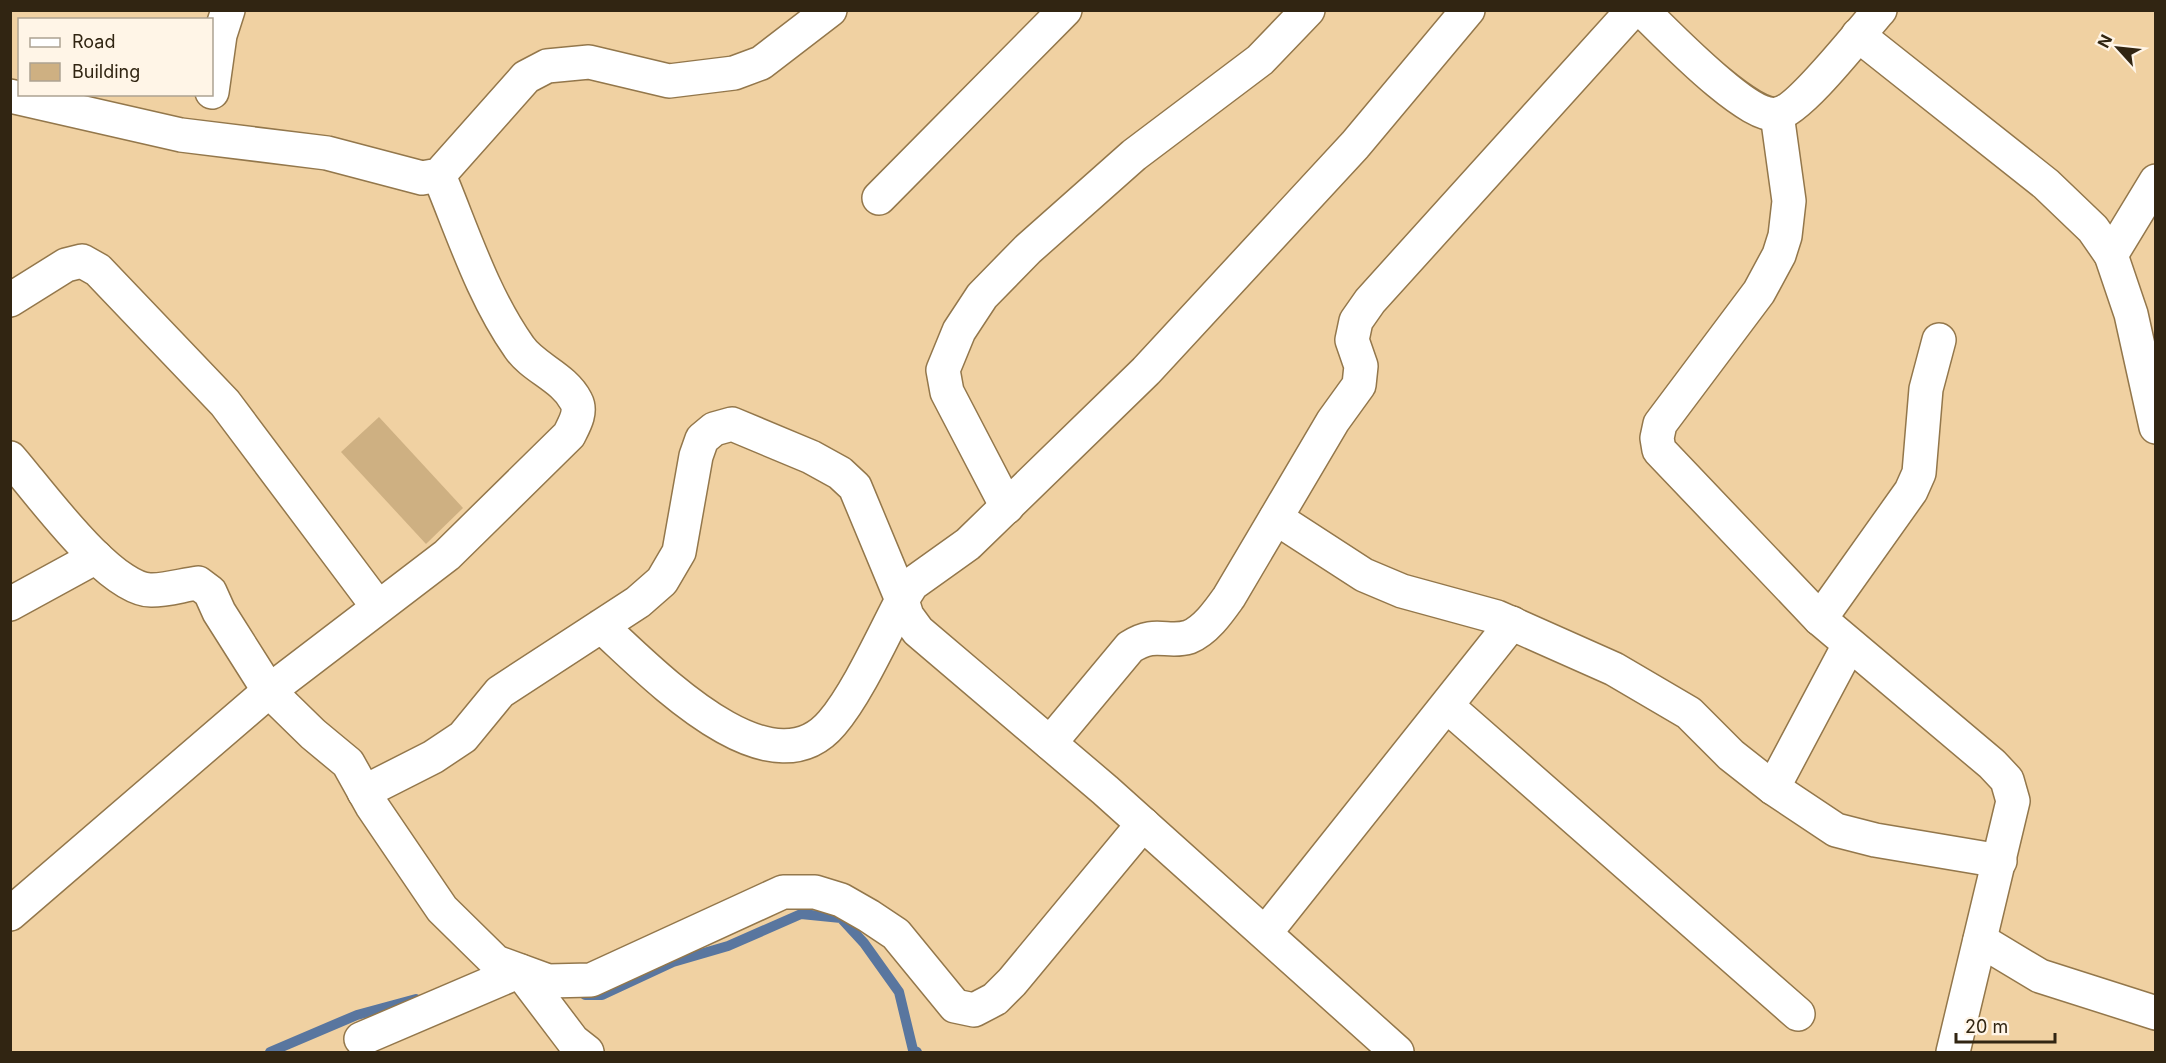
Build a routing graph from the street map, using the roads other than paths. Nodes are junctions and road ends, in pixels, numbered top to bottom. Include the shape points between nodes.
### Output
1 (228, 10) edge
2 (830, 10) edge
3 (1065, 10) edge
4 (1308, 10) edge
5 (1468, 10) edge
6 (1632, 10) edge
7 (1642, 10) edge
8 (1880, 10) edge
9 (1858, 35) junction
10 (213, 80) edge
11 (10, 96) edge
12 (211, 96) edge
13 (1777, 114) junction
14 (204, 138) junction
15 (440, 175) junction
16 (2156, 181) edge
17 (879, 198) dead end
18 (2111, 255) junction
19 (10, 300) edge
20 (1940, 340) dead end
21 (2156, 428) edge
22 (10, 458) edge
23 (1007, 507) junction
24 (1276, 519) junction
25 (96, 557) junction
26 (903, 600) junction
27 (10, 604) edge
28 (378, 607) junction
29 (1820, 619) junction
30 (1512, 623) junction
31 (601, 626) junction
32 (1849, 645) junction
33 (269, 691) junction
34 (1447, 706) junction
35 (1050, 743) junction
36 (1773, 788) junction
37 (364, 792) junction
38 (1143, 824) junction
39 (2000, 861) junction
40 (10, 914) edge
41 (1266, 932) junction
42 (1980, 940) junction
43 (520, 971) junction
44 (2156, 1013) edge
45 (1798, 1014) dead end
46 (361, 1039) dead end
47 (586, 1053) edge
48 (1397, 1053) edge
49 (1953, 1053) edge

1 - 10 street
2 - 15 street via 761,63 734,73 669,81 589,62 547,66 526,76
3 - 17 street
4 - 23 street via 1260,60 1134,155 1036,242 982,296 959,331 943,370 947,392
5 - 23 street via 1355,145 1146,370
6 - 24 street via 1356,321 1352,340 1361,366 1359,385
7 - 13 street via 1734,94 1759,111
8 - 9 street
9 - 13 street via 1797,104
9 - 18 street via 2077,210
11 - 14 street
12 - 14 street
13 - 29 street via 1789,201 1779,255 1759,292 1660,424 1656,438 1659,450
14 - 15 street via 327,153 422,178
15 - 28 street via 506,329 521,351 577,401 578,418 569,435 447,555
16 - 18 street
18 - 21 street via 2131,314
19 - 28 street via 66,265 82,261 98,270 225,403
20 - 29 street via 1926,389 1919,473 1911,492
22 - 25 street
23 - 26 street via 968,544 912,584
24 - 30 street via 1364,575 1402,591
24 - 35 street via 1212,620 1189,637 1145,638 1130,647
25 - 27 street
25 - 33 street via 116,577 137,587 152,591 198,583 210,592
26 - 31 street via 832,724 811,741 784,747 753,742 683,700
26 - 31 street via 855,487 840,473 811,457 732,424 714,429 702,439 679,552 662,581
26 - 35 street via 907,616 918,631
28 - 33 street
29 - 32 street
30 - 34 street
30 - 36 street via 1614,669 1689,713 1731,755
31 - 37 street via 500,692 463,737 434,757
32 - 36 street
32 - 39 street via 2007,780 2013,801
33 - 37 street via 348,763
33 - 40 street
34 - 41 street
34 - 45 street
35 - 38 street
36 - 39 street via 1836,830
37 - 43 street via 442,909 496,962
38 - 41 street
38 - 43 street via 1012,982 994,999 974,1010 955,1006 897,934 841,900 815,892 783,892 591,980 548,981
39 - 42 street
41 - 48 street
42 - 44 street via 2040,976
42 - 49 street
43 - 46 street
43 - 47 street

